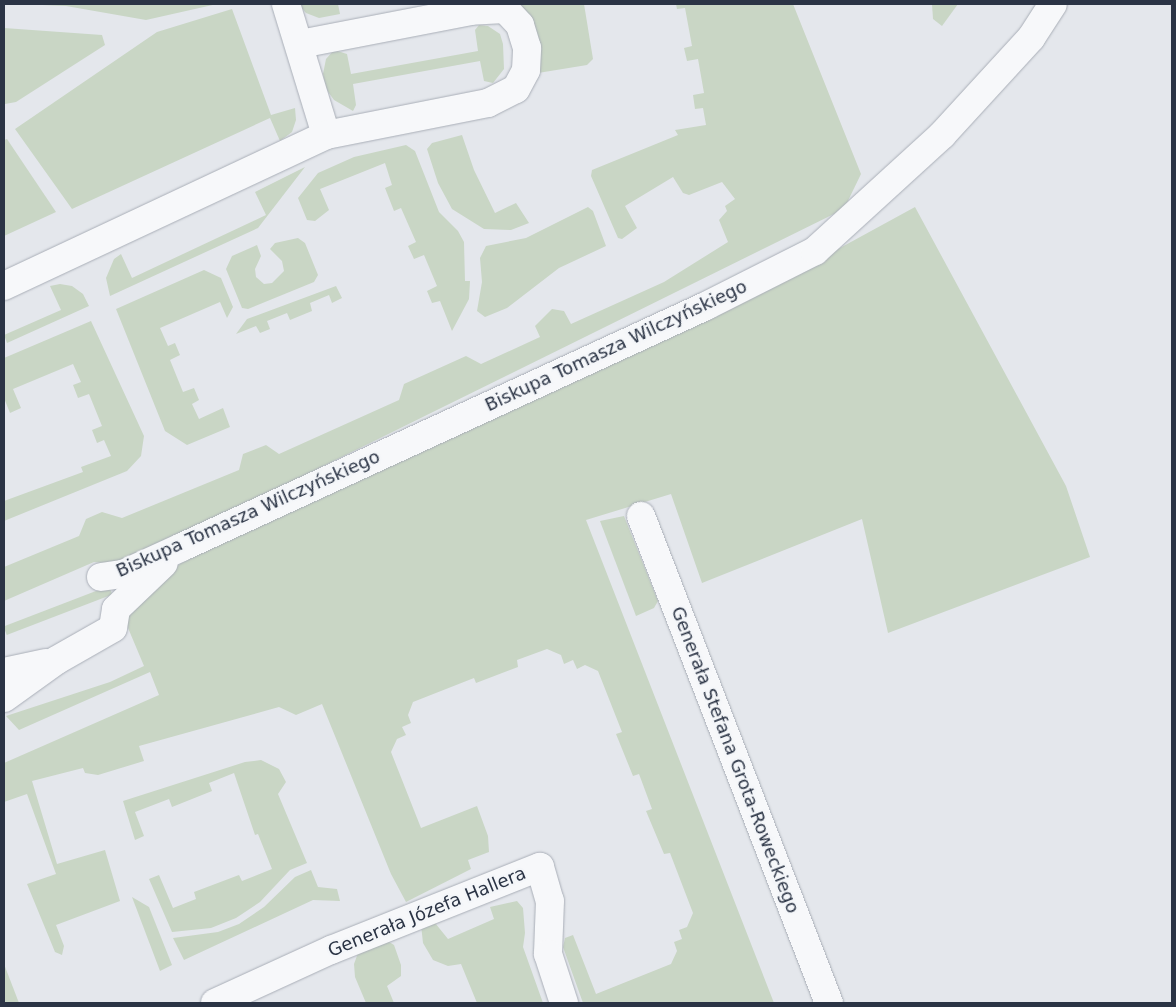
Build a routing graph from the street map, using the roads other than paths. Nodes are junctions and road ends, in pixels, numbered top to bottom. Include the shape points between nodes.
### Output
1 (286, 4) edge
2 (1053, 4) edge
3 (300, 44) junction
4 (326, 135) junction
5 (4, 286) edge
6 (641, 516) dead end
7 (182, 547) junction
8 (101, 577) dead end
9 (57, 660) junction
10 (4, 672) edge
11 (4, 698) edge
12 (215, 1003) edge
13 (564, 1003) edge
14 (829, 1003) edge

1 - 3 street
2 - 7 street, Biskupa Tomasza Wilczyńskiego via 1031,38 942,136 815,251 706,306
3 - 4 street
3 - 4 street via 472,11 505,9 520,25 527,48 526,70 521,82 516,89 488,103
4 - 5 street
6 - 14 street, Generała Stefana Grota-Roweckiego
7 - 8 street, Biskupa Tomasza Wilczyńskiego via 123,574
7 - 9 street via 116,609 113,628
9 - 10 street
9 - 11 street
12 - 13 street, Generała Józefa Hallera via 330,950 540,867 550,901 548,954

